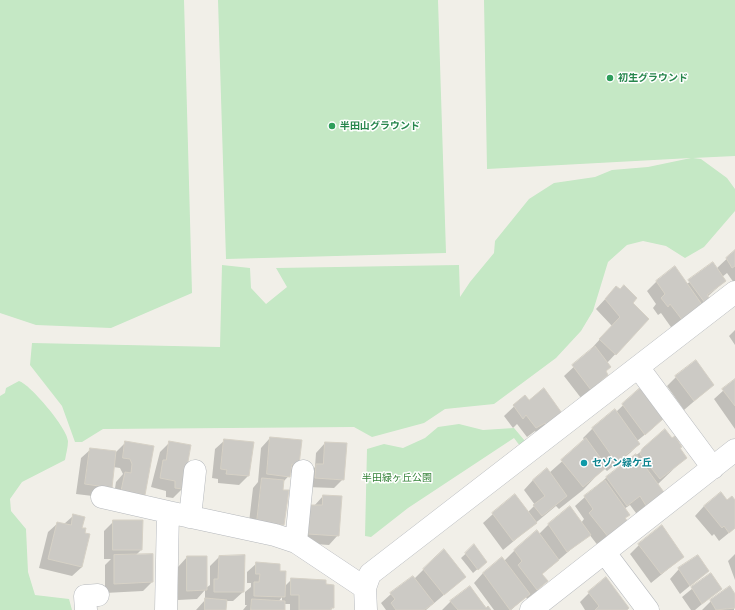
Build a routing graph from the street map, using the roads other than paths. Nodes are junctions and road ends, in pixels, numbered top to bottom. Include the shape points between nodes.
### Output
1 (735, 292) edge
2 (638, 367) junction
3 (735, 450) edge
4 (713, 468) junction
5 (196, 471) dead end
6 (304, 471) dead end
7 (102, 497) dead end
8 (168, 512) junction
9 (190, 516) junction
10 (296, 542) junction
11 (605, 553) junction
12 (365, 588) junction
13 (166, 610) edge
14 (366, 610) edge
15 (531, 610) edge
16 (648, 610) edge

1 - 2 street
2 - 4 street
2 - 12 street via 370,574
3 - 4 street
4 - 11 street
5 - 9 street
6 - 10 street
7 - 8 street
8 - 9 street
8 - 13 street
9 - 10 street
10 - 12 street
11 - 15 street
11 - 16 street
12 - 14 street

